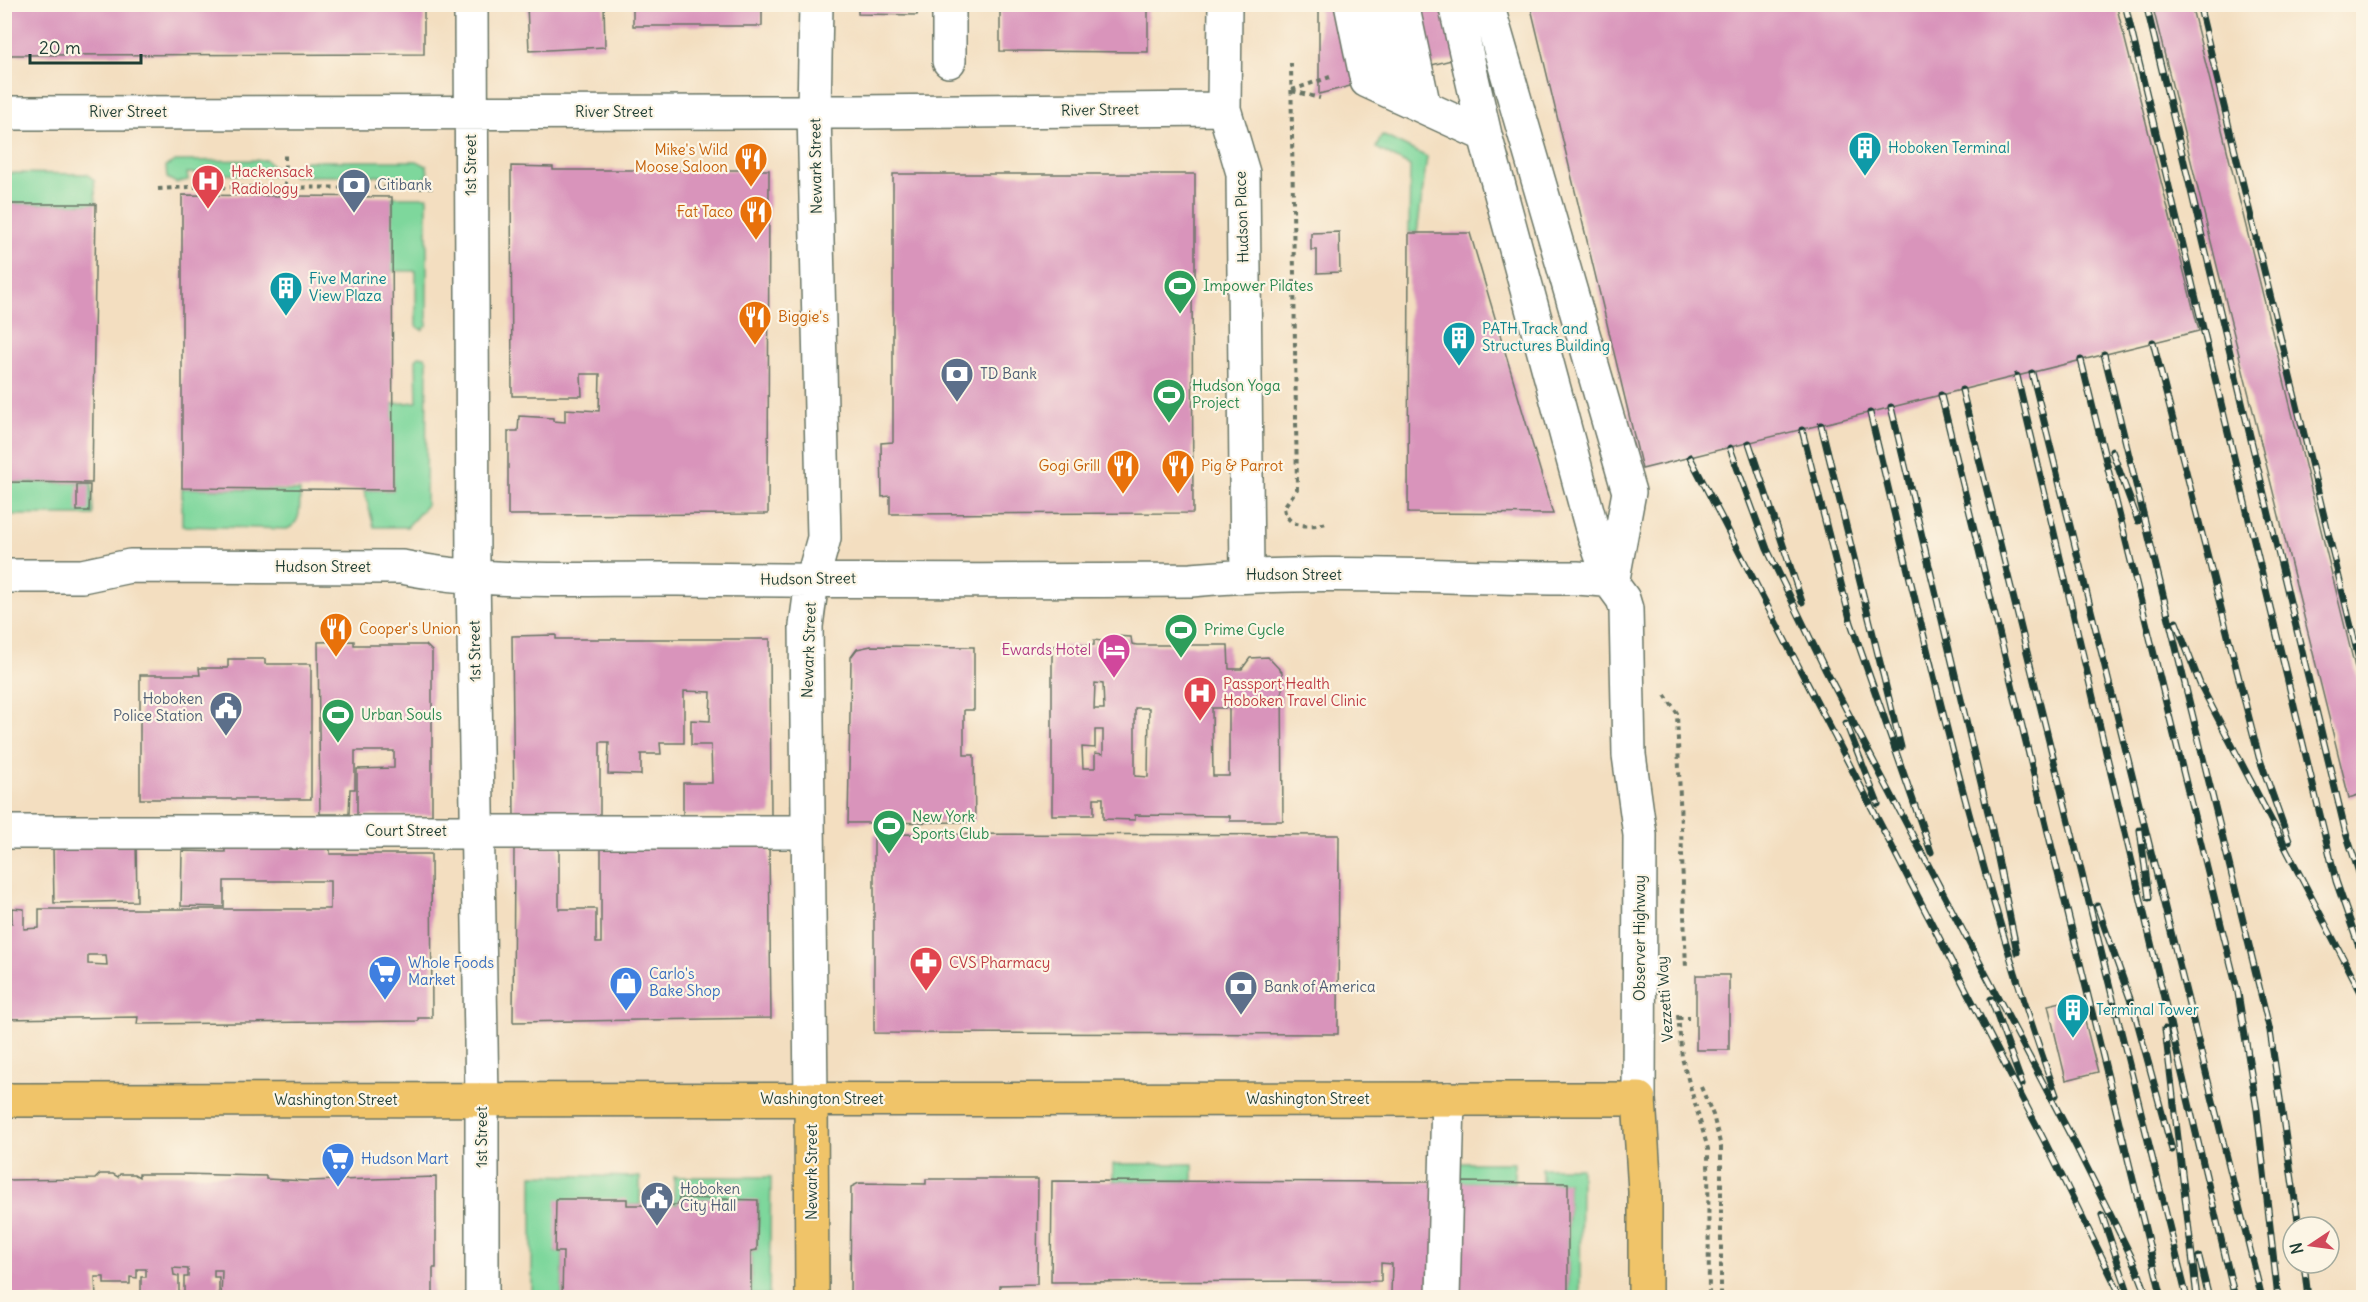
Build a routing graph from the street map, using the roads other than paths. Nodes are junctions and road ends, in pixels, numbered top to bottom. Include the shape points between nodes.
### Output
1 (471, 4) edge
2 (816, 4) edge
3 (949, 4) edge
4 (1225, 4) edge
5 (1351, 4) edge
6 (1378, 4) edge
7 (1402, 4) edge
8 (1433, 4) edge
9 (1455, 4) edge
10 (1488, 4) edge
11 (949, 61) dead end
12 (1410, 101) junction
13 (1224, 109) junction
14 (471, 111) junction
15 (814, 112) junction
16 (4, 113) edge
17 (1474, 130) junction
18 (473, 575) junction
19 (1247, 575) junction
20 (4, 576) edge
21 (812, 581) junction
22 (1612, 584) junction
23 (478, 831) junction
24 (4, 832) edge
25 (808, 832) junction
26 (811, 1099) junction
27 (1448, 1099) junction
28 (1639, 1099) junction
29 (4, 1100) edge
30 (482, 1100) junction
31 (483, 1298) edge
32 (812, 1298) edge
33 (1443, 1298) edge
34 (1646, 1298) edge

1 - 14 street, 1st Street
2 - 15 street, Newark Street
3 - 11 street
4 - 13 street, Hudson Place
5 - 12 street via 1367,81
6 - 12 street
7 - 12 street
8 - 17 street
9 - 17 street
10 - 22 street via 1629,492
12 - 17 street
13 - 15 street, River Street
13 - 19 street, Hudson Place via 1243,173
14 - 15 street, River Street
14 - 16 street, River Street
14 - 18 street, 1st Street
15 - 21 street, Newark Street via 824,538
17 - 22 street, Observer Highway via 1592,529
18 - 20 street, Hudson Street via 402,567 130,566 82,576
18 - 21 street, Hudson Street
18 - 23 street, 1st Street
19 - 21 street, Hudson Street via 1191,580
19 - 22 street, Hudson Street via 1577,578
21 - 25 street, Newark Street via 806,626
22 - 28 street, Observer Highway via 1626,609 1629,755 1640,835
23 - 24 street, Court Street
23 - 25 street, Court Street
23 - 30 street, 1st Street
25 - 26 street, Newark Street
26 - 27 main road, Washington Street
26 - 30 main road, Washington Street
26 - 32 main road, Newark Street
27 - 28 main road, Washington Street
27 - 33 street
28 - 34 main road, Observer Highway
29 - 30 main road, Washington Street
30 - 31 street, 1st Street

